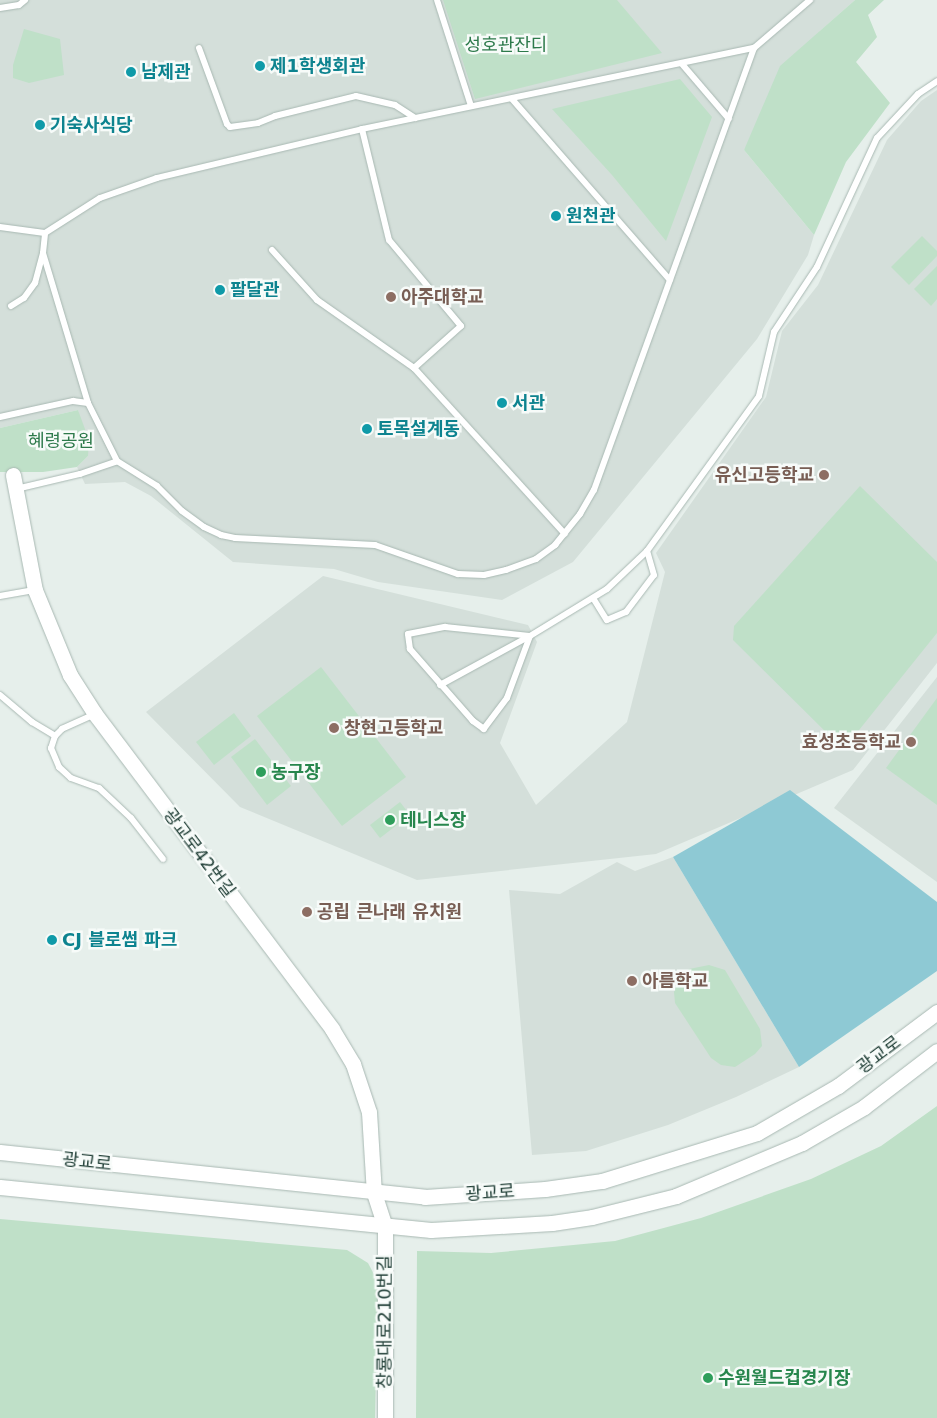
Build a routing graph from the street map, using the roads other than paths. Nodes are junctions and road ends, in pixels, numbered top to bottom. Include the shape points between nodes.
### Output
1 (25, 0) edge
2 (437, 0) edge
3 (810, 0) edge
4 (0, 8) edge
5 (199, 48) dead end
6 (754, 48) junction
7 (682, 64) junction
8 (937, 81) edge
9 (512, 99) junction
10 (471, 106) junction
11 (415, 118) junction
12 (729, 119) junction
13 (362, 129) junction
14 (0, 227) edge
15 (45, 234) junction
16 (272, 250) dead end
17 (43, 253) junction
18 (670, 280) junction
19 (11, 306) dead end
20 (414, 368) junction
21 (88, 403) junction
22 (0, 417) edge
23 (117, 461) junction
24 (15, 482) joint
25 (564, 534) junction
26 (647, 551) junction
27 (35, 590) junction
28 (0, 596) edge
29 (593, 598) junction
30 (530, 636) junction
31 (440, 685) junction
32 (0, 695) edge
33 (95, 714) junction
34 (54, 736) junction
35 (164, 859) dead end
36 (937, 1012) edge
37 (937, 1052) edge
38 (0, 1152) edge
39 (0, 1187) edge
40 (374, 1193) junction
41 (385, 1226) junction
42 (385, 1418) edge

1 - 4 lane via 19,5
2 - 10 lane
3 - 6 lane
5 - 11 lane via 230,127 258,123 356,96 395,105
6 - 7 lane
6 - 12 lane
7 - 9 lane
7 - 12 lane
8 - 26 lane via 918,94 877,138 817,267 774,332 759,396
9 - 10 lane
9 - 18 lane
10 - 11 lane
11 - 13 lane
12 - 18 lane
13 - 15 lane via 132,185 100,198
13 - 20 lane via 390,240 461,326
14 - 15 lane
15 - 17 lane
16 - 20 lane via 317,300
17 - 19 lane via 35,283 24,298
17 - 21 lane
18 - 25 lane via 594,490
20 - 25 lane
21 - 22 lane via 74,401
21 - 23 lane
23 - 24 lane via 80,474
23 - 25 lane via 157,486 204,527 235,538 375,545 458,574 484,575 536,559
24 - 27 main road, 광교로42번길
26 - 29 lane
26 - 29 lane via 654,575 626,612 608,620
27 - 28 lane
27 - 33 main road, 광교로42번길 via 70,675
29 - 30 lane
30 - 31 lane
30 - 31 lane via 507,698 484,728 473,721
30 - 31 lane via 445,627 408,634 410,650
32 - 34 lane
33 - 34 lane
33 - 40 main road, 광교로42번길 via 332,1029 353,1064 369,1112
34 - 35 lane via 50,748 59,767 72,778 99,788 131,818
36 - 40 main road, 광교로 via 838,1086 748,1136 602,1181 545,1189 425,1197
37 - 41 main road, 광교로 via 864,1107 802,1144 676,1196 552,1224 431,1230
38 - 40 main road, 광교로
39 - 41 main road, 광교로
40 - 41 main road, 광교로42번길
41 - 42 main road, 창룡대로210번길

